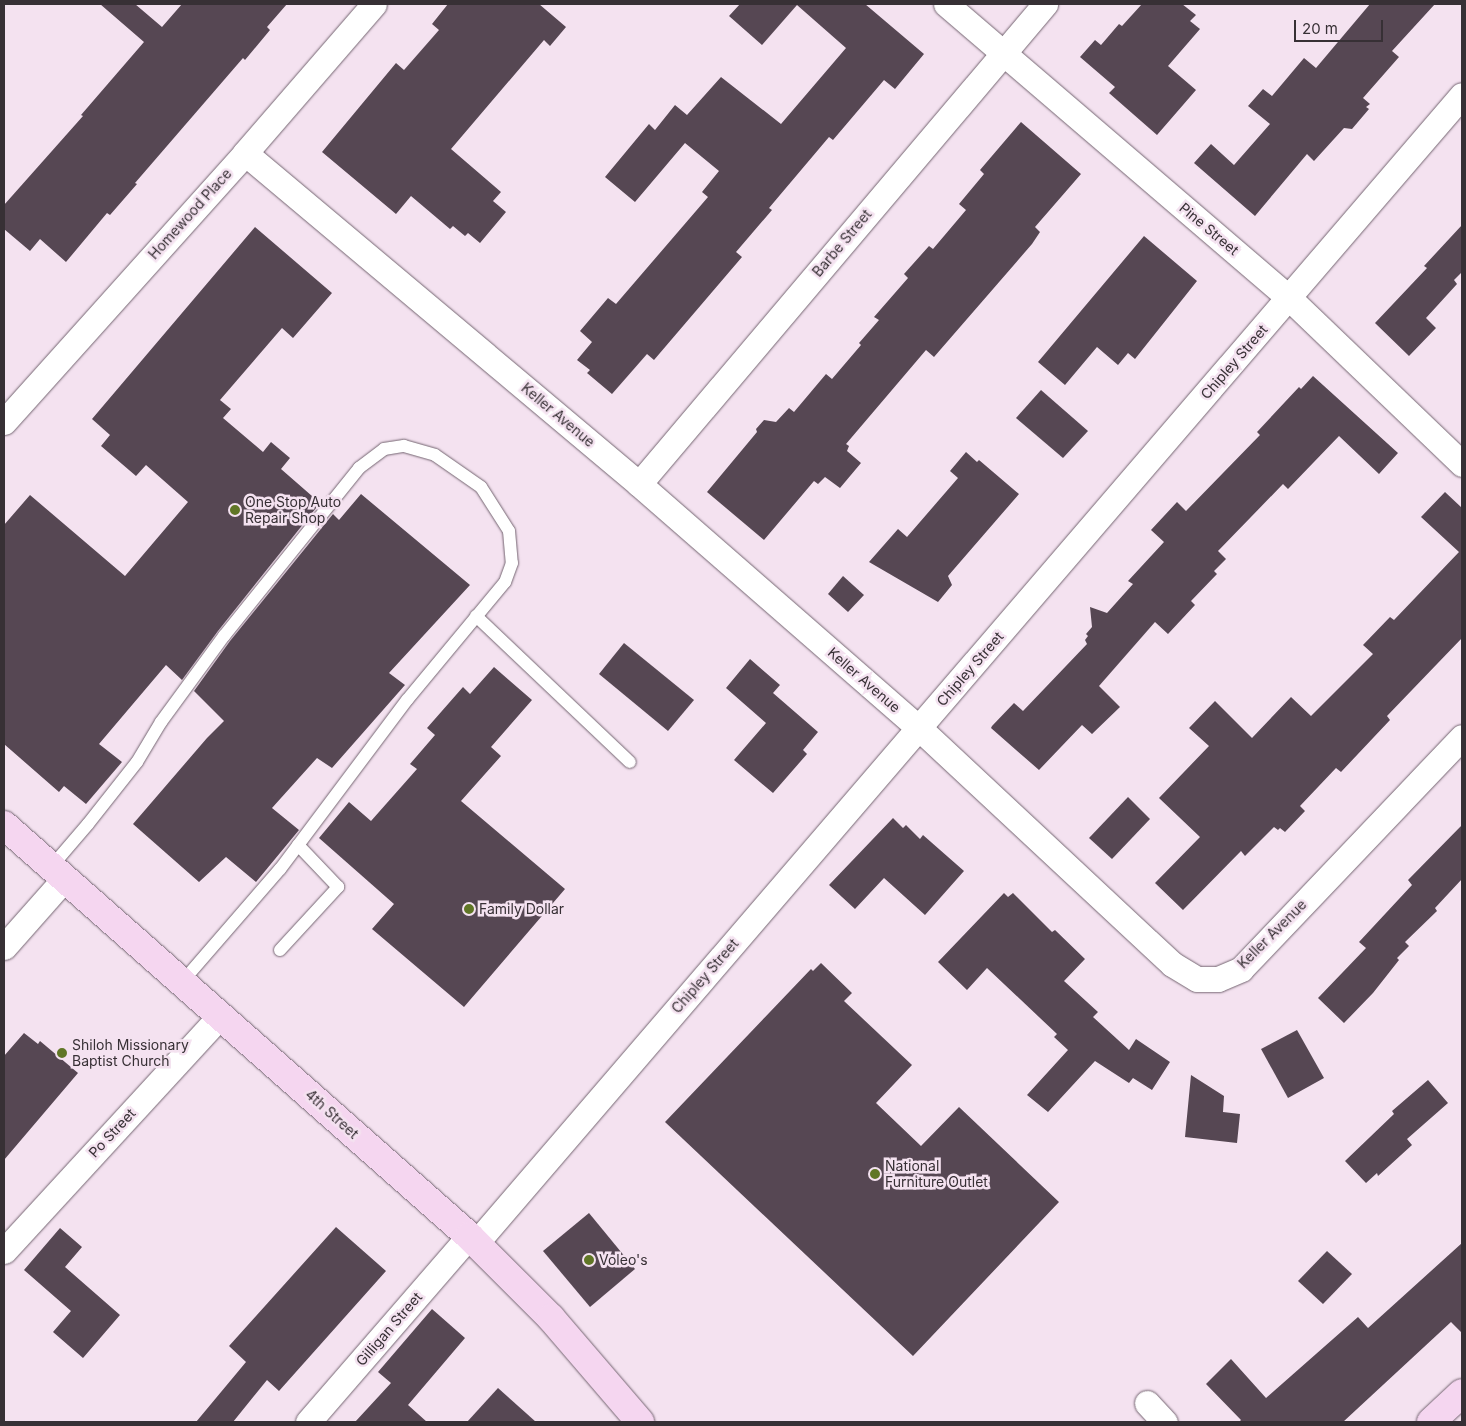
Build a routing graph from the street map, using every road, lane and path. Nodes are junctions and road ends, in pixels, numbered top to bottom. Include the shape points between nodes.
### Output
1 (374, 4) edge
2 (946, 4) edge
3 (1045, 4) edge
4 (1002, 54) junction
5 (1462, 95) edge
6 (245, 153) junction
7 (1289, 298) junction
8 (4, 422) edge
9 (1462, 464) edge
10 (640, 484) junction
11 (476, 616) junction
12 (919, 728) junction
13 (1462, 738) edge
14 (630, 762) dead end
15 (4, 826) edge
16 (298, 845) junction
17 (58, 872) junction
18 (4, 947) edge
19 (280, 950) dead end
20 (182, 982) junction
21 (220, 1016) junction
22 (472, 1240) junction
23 (4, 1251) edge
24 (1462, 1393) edge
25 (1147, 1403) dead end
26 (308, 1422) edge
27 (640, 1422) edge
28 (1165, 1422) edge
29 (1431, 1422) edge

1 - 6 street, Homewood Place
2 - 4 street, Pine Street
3 - 4 street, Barbe Street
4 - 7 street, Pine Street
4 - 10 street, Barbe Street
5 - 7 street, Chipley Street
6 - 8 street, Homewood Place
6 - 10 street, Keller Avenue
7 - 9 street, Pine Street
7 - 12 street, Chipley Street
10 - 12 street, Keller Avenue
11 - 14 lane
11 - 16 lane via 407,700
11 - 17 lane via 505,582 512,563 510,531 481,487 435,456 404,446 384,449 359,468 224,636 161,722 137,762 88,824
12 - 13 street, Keller Avenue via 1172,964 1197,979 1218,979 1241,969
12 - 22 street, Chipley Street
15 - 17 main road, 4th Street
16 - 19 lane via 338,887
16 - 20 lane
17 - 18 street
17 - 20 main road, 4th Street
20 - 21 main road, 4th Street
21 - 22 main road, 4th Street
21 - 23 street, Po Street
22 - 26 street, Gilligan Street
22 - 27 main road, 4th Street via 551,1318
24 - 29 main road
25 - 28 street

